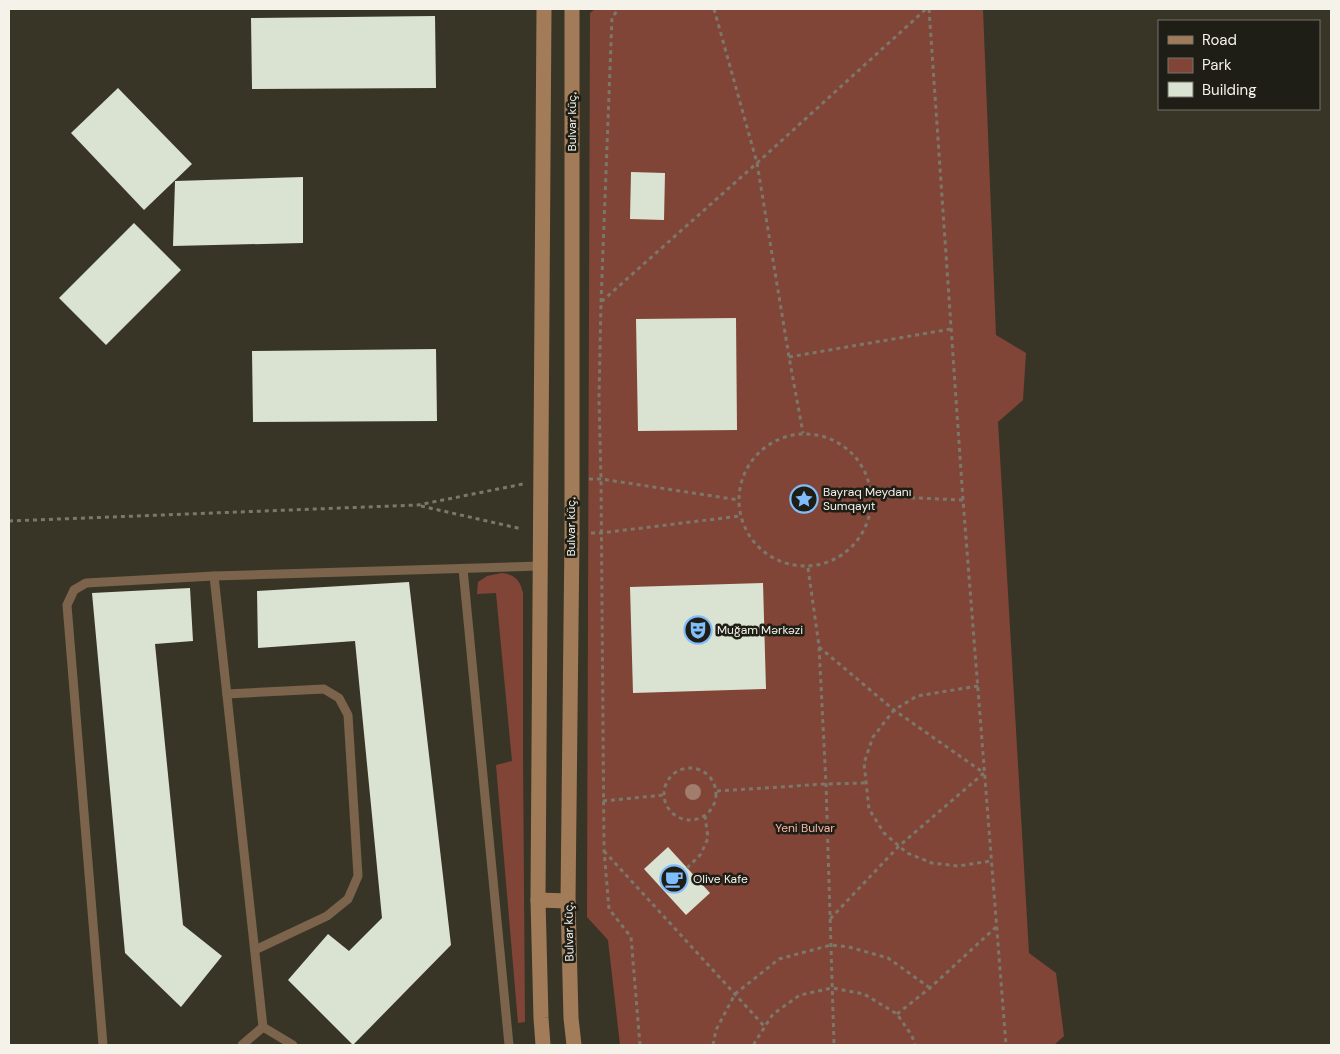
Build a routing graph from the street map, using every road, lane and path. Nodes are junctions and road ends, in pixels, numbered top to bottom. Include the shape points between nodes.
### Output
1 (544, 9) edge
2 (572, 9) edge
3 (619, 9) edge
4 (714, 9) edge
5 (928, 9) edge
6 (757, 163) junction
7 (601, 302) junction
8 (951, 328) junction
9 (788, 357) junction
10 (803, 433) junction
11 (601, 479) junction
12 (571, 480) junction
13 (540, 481) junction
14 (871, 496) junction
15 (739, 500) junction
16 (963, 500) junction
17 (9, 521) edge
18 (540, 566) junction
19 (808, 568) junction
20 (463, 569) junction
21 (214, 576) junction
22 (818, 646) junction
23 (978, 686) junction
24 (227, 694) junction
25 (894, 710) junction
26 (984, 773) junction
27 (865, 783) junction
28 (826, 784) junction
29 (717, 791) junction
30 (664, 795) junction
31 (603, 801) junction
32 (705, 816) junction
33 (899, 846) junction
34 (604, 850) junction
35 (991, 861) junction
36 (687, 868) dead end
37 (538, 900) junction
38 (568, 901) junction
39 (829, 919) junction
40 (997, 926) junction
41 (831, 945) junction
42 (254, 950) junction
43 (832, 988) junction
44 (930, 988) junction
45 (735, 994) junction
46 (897, 1014) junction
47 (263, 1027) junction
48 (765, 1027) junction
49 (103, 1045) edge
50 (242, 1045) edge
51 (293, 1045) edge
52 (509, 1045) edge
53 (544, 1045) edge
54 (574, 1045) edge
55 (640, 1045) edge
56 (713, 1045) edge
57 (754, 1045) edge
58 (834, 1045) edge
59 (915, 1045) edge
60 (1006, 1045) edge

1 - 13 street
2 - 12 street, Bulvar küç.
3 - 7 path via 612,17
4 - 6 path
5 - 6 path
5 - 8 path
6 - 7 path
6 - 9 path
7 - 11 path
8 - 9 path
8 - 16 path
9 - 10 path
10 - 14 path via 832,439 856,456 870,483
10 - 15 path via 774,440 751,459 739,486
11 - 12 path
11 - 15 path
11 - 31 path
12 - 38 street, Bulvar küç.
13 - 17 path via 418,505
13 - 18 street
14 - 16 path
14 - 19 path via 870,513 859,540 836,559
15 - 19 path via 740,516 754,543 778,561
16 - 23 path
18 - 20 lane
18 - 37 street
19 - 22 path
20 - 21 lane
20 - 52 lane
21 - 24 lane
21 - 49 lane via 86,583 74,590 67,605
22 - 25 path
22 - 28 path
23 - 25 path via 917,696
23 - 26 path
24 - 42 lane
24 - 42 lane via 324,690 339,698 348,715 358,876 348,899 327,916
25 - 26 path
25 - 27 path via 873,738 864,763
26 - 33 path
26 - 35 path
27 - 28 path
27 - 33 path via 869,809 884,832
28 - 29 path
28 - 39 path
29 - 30 path via 712,779 702,770 689,768 676,771 667,781
29 - 32 path via 714,805
30 - 31 path
30 - 32 path via 668,808 678,817 692,820
31 - 34 path
32 - 36 path via 708,838 701,854
33 - 35 path via 907,853 932,863 958,866
33 - 39 path
34 - 45 path
34 - 55 path via 608,909 631,937
35 - 40 path
37 - 38 street
37 - 53 street
38 - 54 street, Bulvar küç.
39 - 41 path
40 - 44 path
40 - 60 path
41 - 43 path
41 - 44 path via 888,958
41 - 45 path via 780,959
42 - 47 lane
43 - 46 path via 864,994
43 - 48 path via 800,995 773,1014
43 - 58 path
44 - 46 path
45 - 48 path
45 - 56 path via 716,1030
46 - 59 path
47 - 50 lane
47 - 51 lane
48 - 57 path

